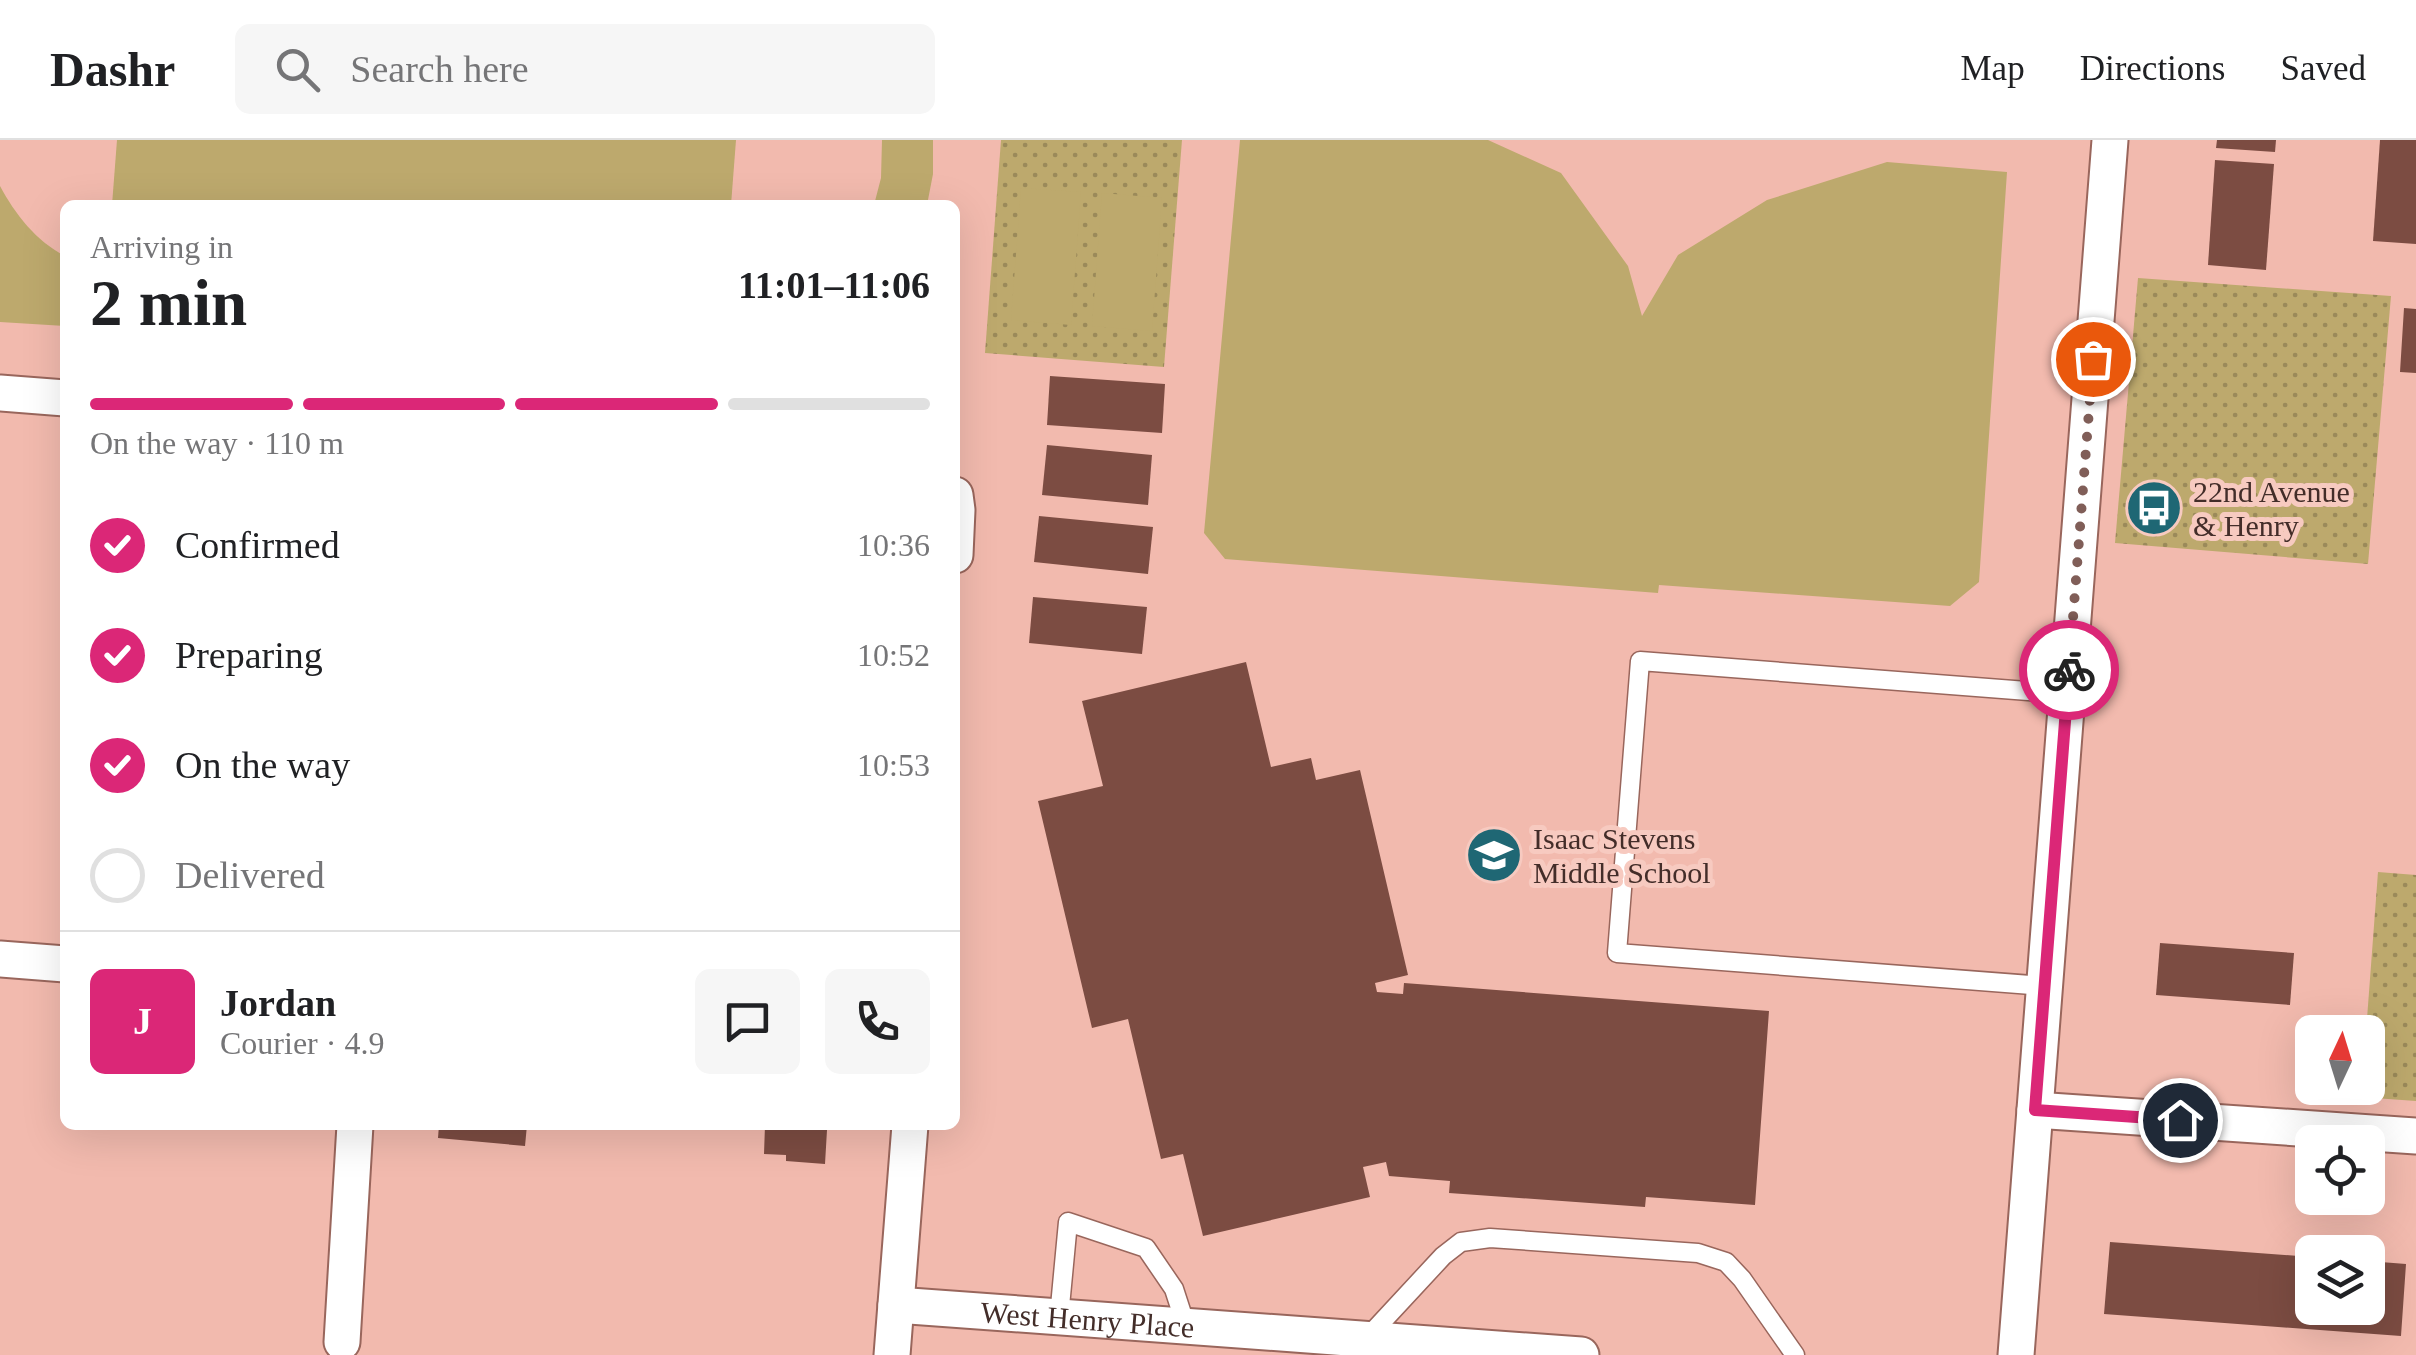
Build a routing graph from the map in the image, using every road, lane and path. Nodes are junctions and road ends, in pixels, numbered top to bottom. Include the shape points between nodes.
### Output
1 (2110, 140) edge
2 (0, 393) edge
3 (60, 398) edge
4 (2068, 694) junction
5 (0, 959) edge
6 (60, 964) edge
7 (2045, 986) junction
8 (2035, 1110) junction
9 (356, 1130) edge
10 (910, 1130) edge
11 (2416, 1136) edge
12 (896, 1305) junction
13 (1060, 1317) junction
14 (1186, 1326) junction
15 (1366, 1339) junction
16 (342, 1342) dead end
17 (892, 1355) edge
18 (1581, 1355) edge
19 (1795, 1355) edge
20 (2016, 1355) edge

1 - 4 street
2 - 3 street
4 - 7 street
4 - 7 lane via 1640,662 1618,953
5 - 6 street
7 - 8 street
8 - 11 street
8 - 20 street
9 - 16 street
10 - 12 street
12 - 13 street, West Henry Place
12 - 17 street
13 - 14 street, West Henry Place
13 - 14 lane via 1068,1222 1146,1248 1174,1289
14 - 15 street, West Henry Place
15 - 18 street, West Henry Place
15 - 19 lane via 1443,1256 1462,1242 1490,1238 1698,1253 1726,1262

